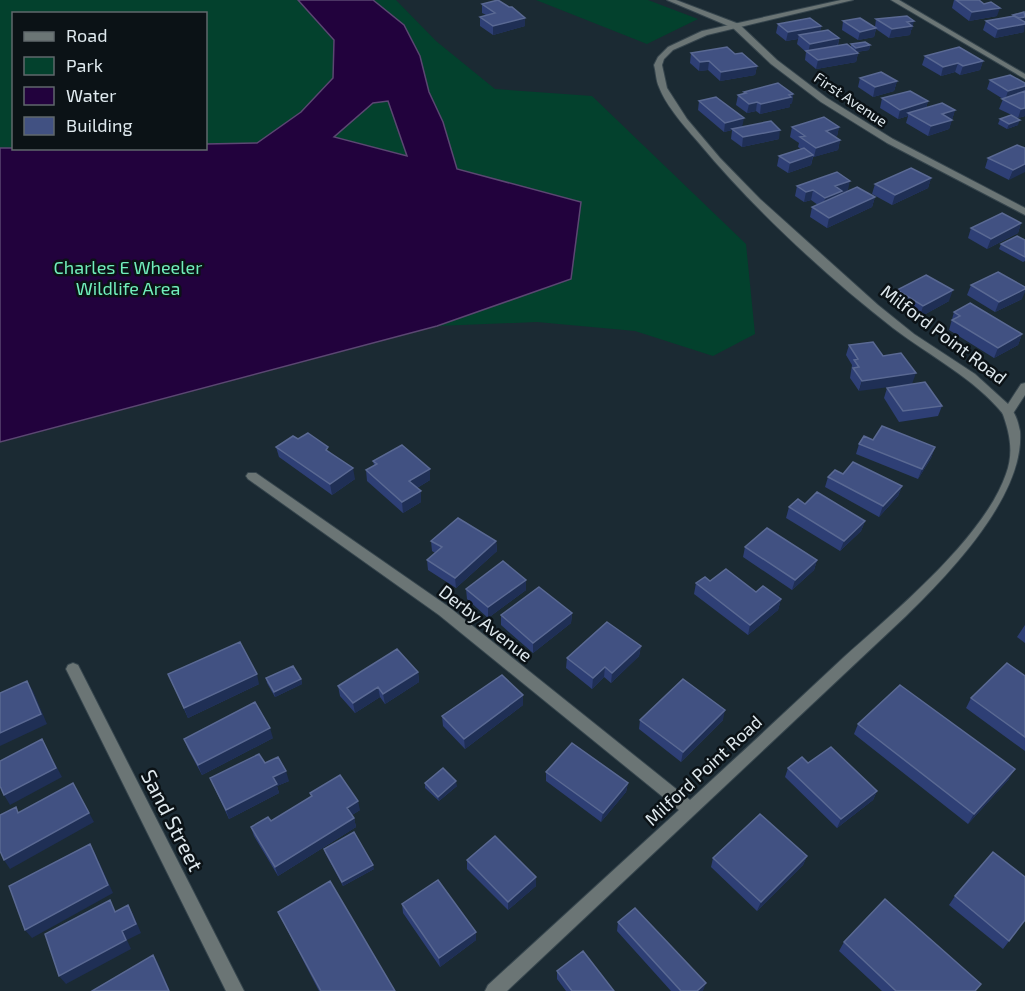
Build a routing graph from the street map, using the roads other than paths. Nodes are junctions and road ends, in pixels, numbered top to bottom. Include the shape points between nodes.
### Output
1 (669, 0) edge
2 (850, 0) edge
3 (894, 0) edge
4 (736, 26) junction
5 (1025, 77) edge
6 (1025, 212) edge
7 (1025, 387) edge
8 (1008, 412) junction
9 (252, 476) dead end
10 (72, 669) dead end
11 (690, 809) junction
12 (235, 991) edge
13 (494, 991) edge

1 - 4 street, First Avenue
2 - 4 street, Milford Point Road
3 - 5 street
4 - 6 street, First Avenue via 774,62 824,100 890,141
4 - 8 street, Milford Point Road via 687,39 662,57 658,66 660,84 679,116 765,208 842,280 981,385
7 - 8 street
8 - 11 street, Milford Point Road via 1018,439 1015,464 1004,492 986,520 936,577
9 - 11 street, Derby Avenue via 444,611
10 - 12 street, Sand Street
11 - 13 street, Milford Point Road

